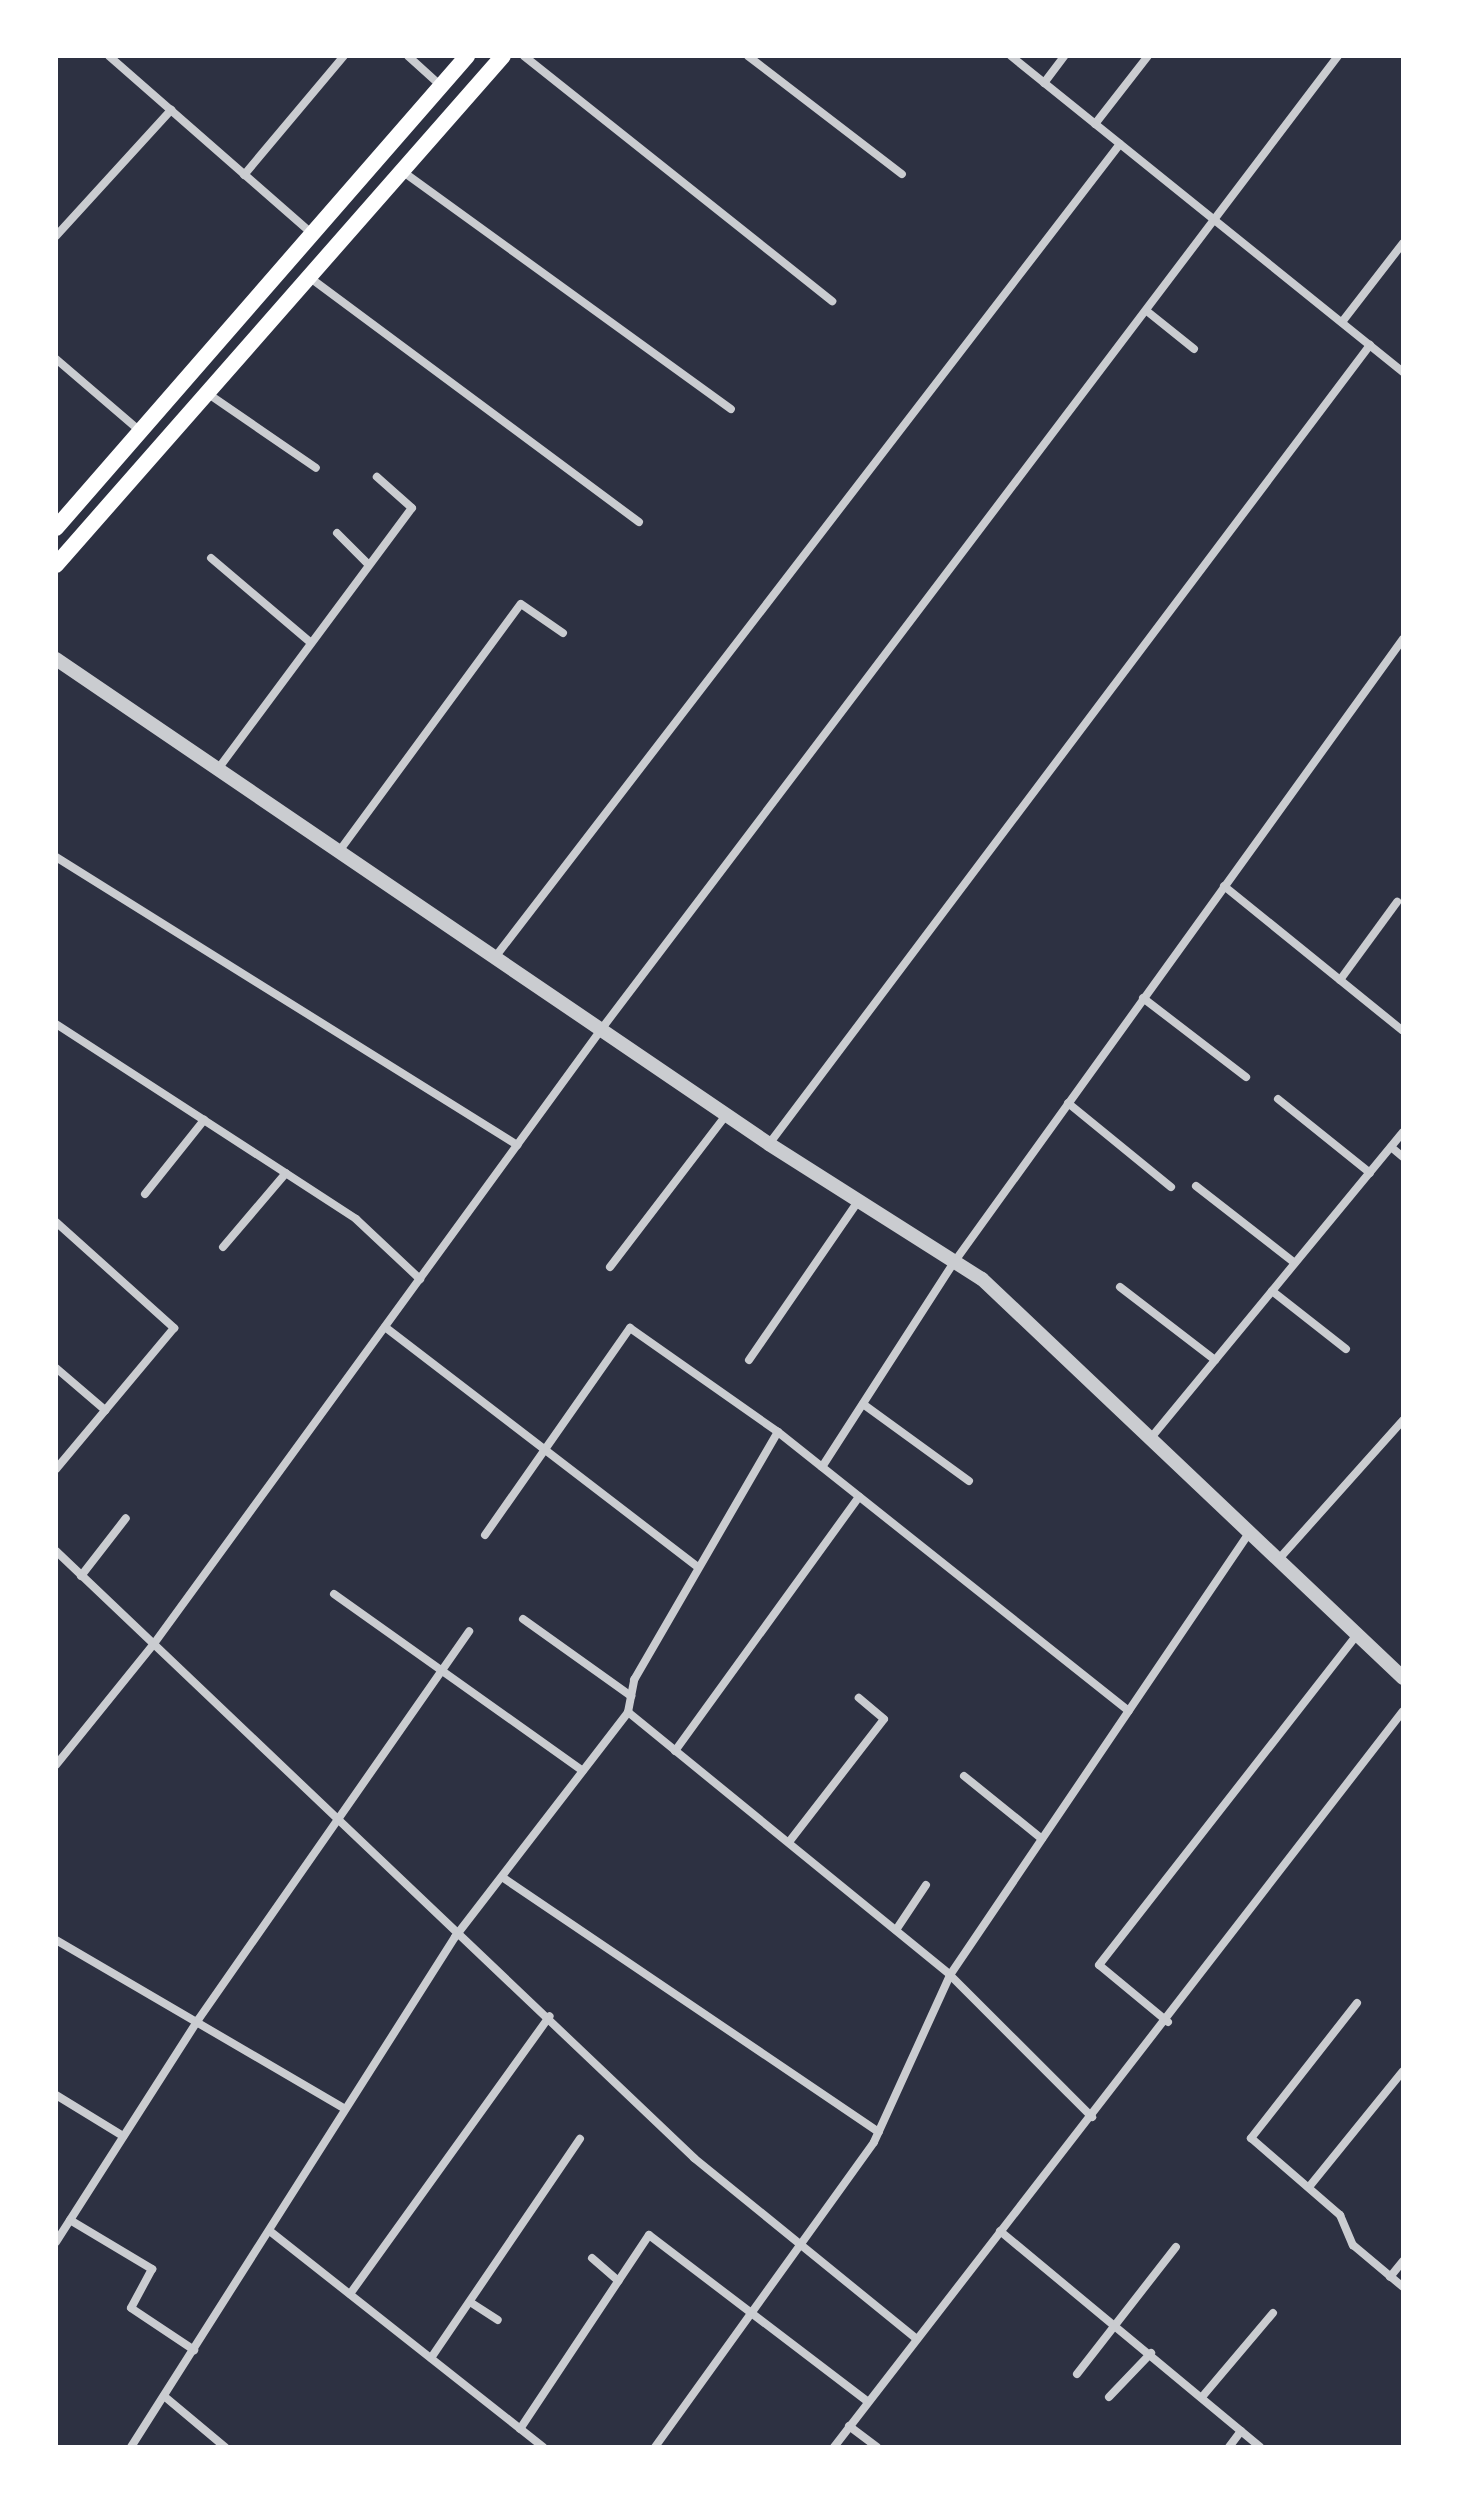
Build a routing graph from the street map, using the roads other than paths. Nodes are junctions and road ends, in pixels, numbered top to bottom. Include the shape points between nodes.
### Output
1 (109, 56) edge
2 (344, 56) edge
3 (408, 56) edge
4 (467, 56) edge
5 (503, 56) edge
6 (524, 56) edge
7 (748, 56) edge
8 (1011, 56) edge
9 (1064, 56) edge
10 (1148, 56) edge
11 (1338, 56) edge
12 (1044, 83) junction
13 (440, 85) junction
14 (171, 110) junction
15 (1095, 124) junction
16 (1120, 144) junction
17 (402, 170) junction
18 (902, 174) dead end
19 (244, 175) junction
20 (1217, 222) junction
21 (312, 234) junction
22 (56, 236) edge
23 (1403, 243) edge
24 (308, 277) junction
25 (832, 301) dead end
26 (1148, 312) junction
27 (1342, 322) junction
28 (1370, 345) junction
29 (1194, 349) dead end
30 (56, 359) edge
31 (1403, 372) edge
32 (207, 393) junction
33 (731, 409) dead end
34 (140, 432) junction
35 (316, 468) dead end
36 (377, 477) dead end
37 (639, 522) dead end
38 (56, 528) edge
39 (337, 533) dead end
40 (211, 558) dead end
41 (56, 565) edge
42 (369, 565) junction
43 (563, 633) dead end
44 (1403, 639) edge
45 (310, 642) junction
46 (56, 659) edge
47 (218, 769) junction
48 (340, 850) junction
49 (56, 857) edge
50 (1224, 886) junction
51 (1397, 902) dead end
52 (496, 956) junction
53 (1340, 980) junction
54 (1143, 998) junction
55 (56, 1024) edge
56 (603, 1027) junction
57 (1403, 1031) edge
58 (1246, 1077) dead end
59 (1278, 1099) dead end
60 (1068, 1103) junction
61 (727, 1114) junction
62 (204, 1120) junction
63 (1403, 1132) edge
64 (769, 1144) junction
65 (517, 1145) junction
66 (1391, 1147) junction
67 (1403, 1157) edge
68 (286, 1173) junction
69 (1370, 1173) junction
70 (1196, 1186) dead end
71 (1171, 1187) dead end
72 (145, 1194) dead end
73 (860, 1200) junction
74 (56, 1222) edge
75 (223, 1247) dead end
76 (955, 1261) junction
77 (1295, 1263) junction
78 (610, 1267) dead end
79 (420, 1279) junction
80 (1120, 1287) dead end
81 (1272, 1291) junction
82 (385, 1327) junction
83 (1346, 1349) dead end
84 (749, 1360) dead end
85 (1215, 1360) junction
86 (56, 1368) edge
87 (863, 1404) junction
88 (105, 1410) junction
89 (1403, 1420) edge
90 (778, 1432) junction
91 (1150, 1439) junction
92 (545, 1450) junction
93 (822, 1467) junction
94 (56, 1469) edge
95 (969, 1481) dead end
96 (859, 1497) junction
97 (126, 1518) dead end
98 (1249, 1533) junction
99 (485, 1535) dead end
100 (56, 1551) edge
101 (1278, 1560) junction
102 (697, 1566) junction
103 (81, 1576) junction
104 (334, 1594) dead end
105 (523, 1619) dead end
106 (469, 1631) dead end
107 (1357, 1635) junction
108 (153, 1645) junction
109 (441, 1670) junction
110 (1403, 1678) edge
111 (631, 1696) junction
112 (859, 1698) dead end
113 (1129, 1711) junction
114 (1403, 1711) edge
115 (628, 1712) junction
116 (675, 1751) junction
117 (56, 1765) edge
118 (583, 1771) junction
119 (964, 1776) dead end
120 (333, 1821) junction
121 (1042, 1839) junction
122 (789, 1842) junction
123 (502, 1877) junction
124 (926, 1885) dead end
125 (896, 1930) junction
126 (455, 1937) junction
127 (56, 1940) edge
128 (950, 1975) junction
129 (1357, 2003) dead end
130 (550, 2016) junction
131 (198, 2020) junction
132 (1168, 2022) junction
133 (1403, 2071) edge
134 (56, 2095) edge
135 (343, 2108) junction
136 (1092, 2117) junction
137 (879, 2132) junction
138 (123, 2136) junction
139 (580, 2139) dead end
140 (1309, 2187) junction
141 (70, 2220) junction
142 (1000, 2231) junction
143 (271, 2232) junction
144 (56, 2242) edge
145 (800, 2244) junction
146 (1176, 2247) dead end
147 (592, 2258) dead end
148 (1403, 2261) edge
149 (1390, 2277) junction
150 (618, 2281) junction
151 (1403, 2287) edge
152 (350, 2294) junction
153 (470, 2302) junction
154 (752, 2312) junction
155 (1273, 2313) dead end
156 (498, 2320) dead end
157 (1118, 2325) junction
158 (914, 2337) junction
159 (194, 2350) junction
160 (1151, 2353) junction
161 (431, 2358) junction
162 (1077, 2374) dead end
163 (164, 2396) junction
164 (1109, 2397) dead end
165 (1202, 2397) junction
166 (867, 2401) junction
167 (849, 2426) junction
168 (520, 2429) junction
169 (1241, 2431) junction
170 (131, 2447) edge
171 (225, 2447) edge
172 (543, 2447) edge
173 (655, 2447) edge
174 (834, 2447) edge
175 (877, 2447) edge
176 (1229, 2447) edge
177 (1260, 2447) edge

1 - 14 street
2 - 19 street
3 - 13 street
4 - 13 main road
5 - 17 main road
6 - 25 street
7 - 18 street
8 - 12 street
9 - 12 street
10 - 15 street
11 - 20 street
12 - 15 street
13 - 21 main road
14 - 19 street
14 - 22 street
15 - 16 street
16 - 20 street
16 - 52 street
17 - 24 main road
17 - 33 street
19 - 21 street
20 - 26 street
20 - 27 street
21 - 34 main road
23 - 27 street
24 - 32 main road
24 - 37 street
26 - 29 street
26 - 56 street
27 - 28 street
28 - 31 street
28 - 64 street
30 - 34 street
32 - 35 street
32 - 41 main road
34 - 38 main road
36 - 42 street via 412,508
39 - 42 street
40 - 45 street
42 - 45 street
43 - 48 street via 521,604
44 - 50 street
45 - 47 street
46 - 47 street
47 - 48 street
48 - 52 street
49 - 65 street
50 - 53 street
50 - 54 street
51 - 53 street
52 - 56 street
53 - 57 street
54 - 58 street
54 - 60 street
55 - 62 street
56 - 61 street
56 - 65 street
59 - 69 street
60 - 71 street
60 - 76 street
61 - 64 street
61 - 78 street
62 - 68 street
62 - 72 street
63 - 66 street
64 - 73 street
65 - 79 street
66 - 67 street
66 - 69 street
68 - 75 street
68 - 79 street via 356,1219
69 - 77 street
70 - 77 street
73 - 76 street
73 - 84 street
74 - 88 street via 174,1328
76 - 87 street
76 - 91 street
77 - 81 street
79 - 82 street
80 - 85 street
81 - 83 street
81 - 85 street
82 - 92 street
82 - 108 street
85 - 91 street
86 - 88 street
87 - 93 street
87 - 95 street
88 - 94 street
89 - 101 street
90 - 92 street via 630,1328
90 - 93 street
90 - 102 street
91 - 98 street
92 - 99 street
92 - 102 street
93 - 96 street
96 - 113 street
96 - 116 street
97 - 103 street
98 - 101 street
98 - 113 street
100 - 103 street
101 - 107 street
102 - 111 street
103 - 108 street
104 - 109 street
105 - 111 street
106 - 109 street
107 - 110 street
107 - 132 street via 1099,1965
108 - 117 street
108 - 120 street
109 - 118 street
109 - 120 street
111 - 115 street
112 - 122 street via 884,1719
113 - 121 street
114 - 132 street
115 - 116 street
115 - 118 street
116 - 122 street
118 - 123 street
119 - 121 street
120 - 126 street
120 - 131 street
121 - 128 street
122 - 125 street
123 - 126 street
123 - 137 street
124 - 125 street
125 - 128 street
126 - 130 street
126 - 135 street
127 - 131 street
128 - 136 street
128 - 137 street
129 - 140 street via 1251,2138
130 - 145 street via 694,2158
130 - 152 street
131 - 135 street
131 - 138 street
132 - 136 street
133 - 140 street
134 - 138 street
135 - 143 street
136 - 142 street
137 - 145 street
138 - 141 street
139 - 153 street
140 - 149 street via 1340,2215 1353,2245
141 - 144 street
141 - 159 street via 152,2269 131,2308
142 - 157 street
142 - 158 street
143 - 152 street
143 - 159 street
145 - 154 street
145 - 158 street
146 - 157 street
147 - 150 street
148 - 149 street
149 - 151 street
150 - 154 street via 649,2235
150 - 168 street
152 - 161 street
153 - 156 street
153 - 161 street
154 - 166 street
154 - 173 street
155 - 165 street
157 - 160 street
157 - 162 street
158 - 166 street
159 - 163 street
160 - 164 street
160 - 165 street
161 - 168 street
163 - 170 street
163 - 171 street
165 - 169 street
166 - 167 street
167 - 174 street
167 - 175 street
168 - 172 street
169 - 176 street
169 - 177 street

